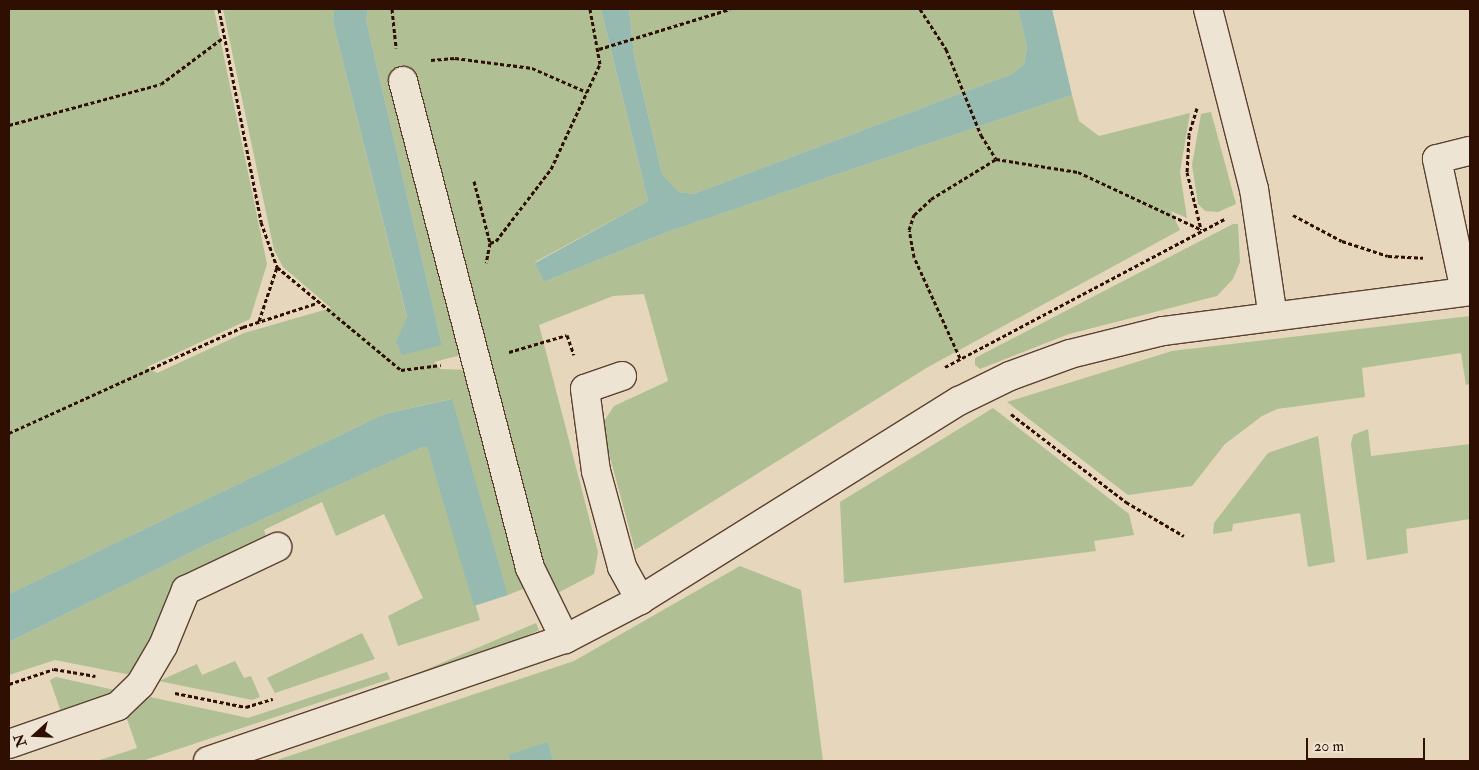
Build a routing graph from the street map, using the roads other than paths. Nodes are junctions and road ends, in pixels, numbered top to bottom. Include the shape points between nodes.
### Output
1 (1208, 9) edge
2 (403, 81) dead end
3 (1470, 151) edge
4 (1467, 291) edge
5 (1273, 317) junction
6 (622, 376) dead end
7 (277, 547) dead end
8 (640, 600) junction
9 (565, 639) junction
10 (9, 744) edge
11 (208, 761) edge

1 - 5 street via 1258,212
2 - 9 street via 530,568
3 - 4 street via 1437,159
4 - 5 street
5 - 8 street via 1114,343 1054,360 982,389
6 - 8 street via 585,389 598,481 622,567
7 - 10 street via 186,590 163,646 140,685 107,712
8 - 9 street
9 - 11 street

